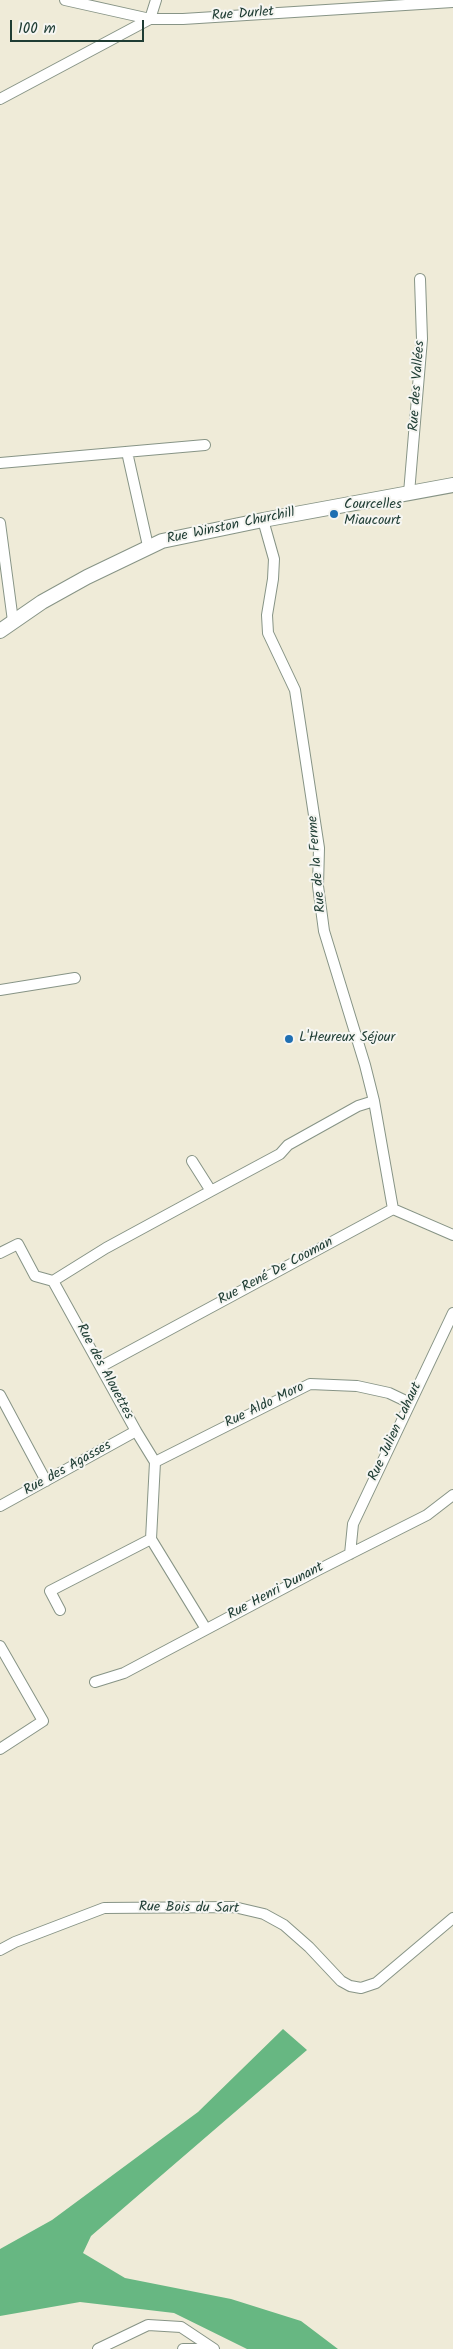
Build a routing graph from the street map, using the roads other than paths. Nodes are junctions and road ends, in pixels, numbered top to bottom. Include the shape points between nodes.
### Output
1 (65, 0) edge
2 (156, 0) edge
3 (453, 2) edge
4 (150, 19) junction
5 (0, 99) edge
6 (420, 279) dead end
7 (205, 445) dead end
8 (127, 452) junction
9 (0, 463) edge
10 (453, 485) edge
11 (409, 493) junction
12 (263, 520) junction
13 (0, 523) edge
14 (148, 546) junction
15 (13, 621) junction
16 (0, 631) edge
17 (75, 978) dead end
18 (0, 990) edge
19 (374, 1101) junction
20 (192, 1161) dead end
21 (211, 1191) junction
22 (392, 1210) junction
23 (453, 1235) edge
24 (0, 1253) edge
25 (53, 1280) junction
26 (453, 1313) edge
27 (102, 1366) junction
28 (0, 1395) edge
29 (410, 1403) junction
30 (136, 1431) junction
31 (155, 1462) junction
32 (46, 1481) junction
33 (453, 1495) edge
34 (0, 1506) edge
35 (151, 1538) junction
36 (350, 1554) junction
37 (60, 1610) dead end
38 (206, 1629) junction
39 (0, 1646) edge
40 (95, 1682) dead end
41 (0, 1749) edge
42 (453, 1918) edge
43 (0, 1950) edge
44 (98, 2349) edge
45 (183, 2349) edge
46 (210, 2349) edge
47 (214, 2349) edge

1 - 4 street, Rue Durlet
2 - 4 street
3 - 4 street, Rue Durlet
4 - 5 street
6 - 11 street, Rue des Vallées via 422,339
7 - 8 street
8 - 9 street
8 - 14 street
10 - 11 main road, Rue Winston Churchill
11 - 12 main road, Rue Winston Churchill
12 - 14 main road, Rue Winston Churchill
12 - 19 street, Rue de la Ferme via 274,559 266,615 268,633 295,690 319,848 318,886 324,931
13 - 15 street
14 - 15 main road, Rue Winston Churchill via 87,576
15 - 16 main road, Rue Winston Churchill
17 - 18 street
19 - 21 street via 288,1145 280,1154
19 - 22 street, Rue de la Ferme
20 - 21 street
21 - 25 street
22 - 23 street
22 - 27 street, Rue René De Cooman
24 - 25 street via 18,1244 35,1276
25 - 27 street, Rue des Alouettes
26 - 29 street, Rue Julien Lahaut
27 - 30 street, Rue des Alouettes
28 - 32 street
29 - 31 street, Rue Aldo Moro via 389,1393 357,1386 310,1384
29 - 36 street, Rue Julien Lahaut via 353,1524
30 - 31 street, Rue des Alouettes
30 - 32 street, Rue des Agasses
31 - 35 street
32 - 34 street, Rue des Agasses
33 - 36 street, Rue Henri Dunant via 427,1515
35 - 37 street via 50,1592
35 - 38 street
36 - 38 street, Rue Henri Dunant
38 - 40 street, Rue Henri Dunant via 124,1673
39 - 41 street via 43,1721
42 - 43 street, Rue Bois du Sart via 376,1983 361,1988 341,1981 310,1947 284,1925 264,1914 234,1907 104,1908
44 - 47 street via 148,2325 181,2327
45 - 46 street

